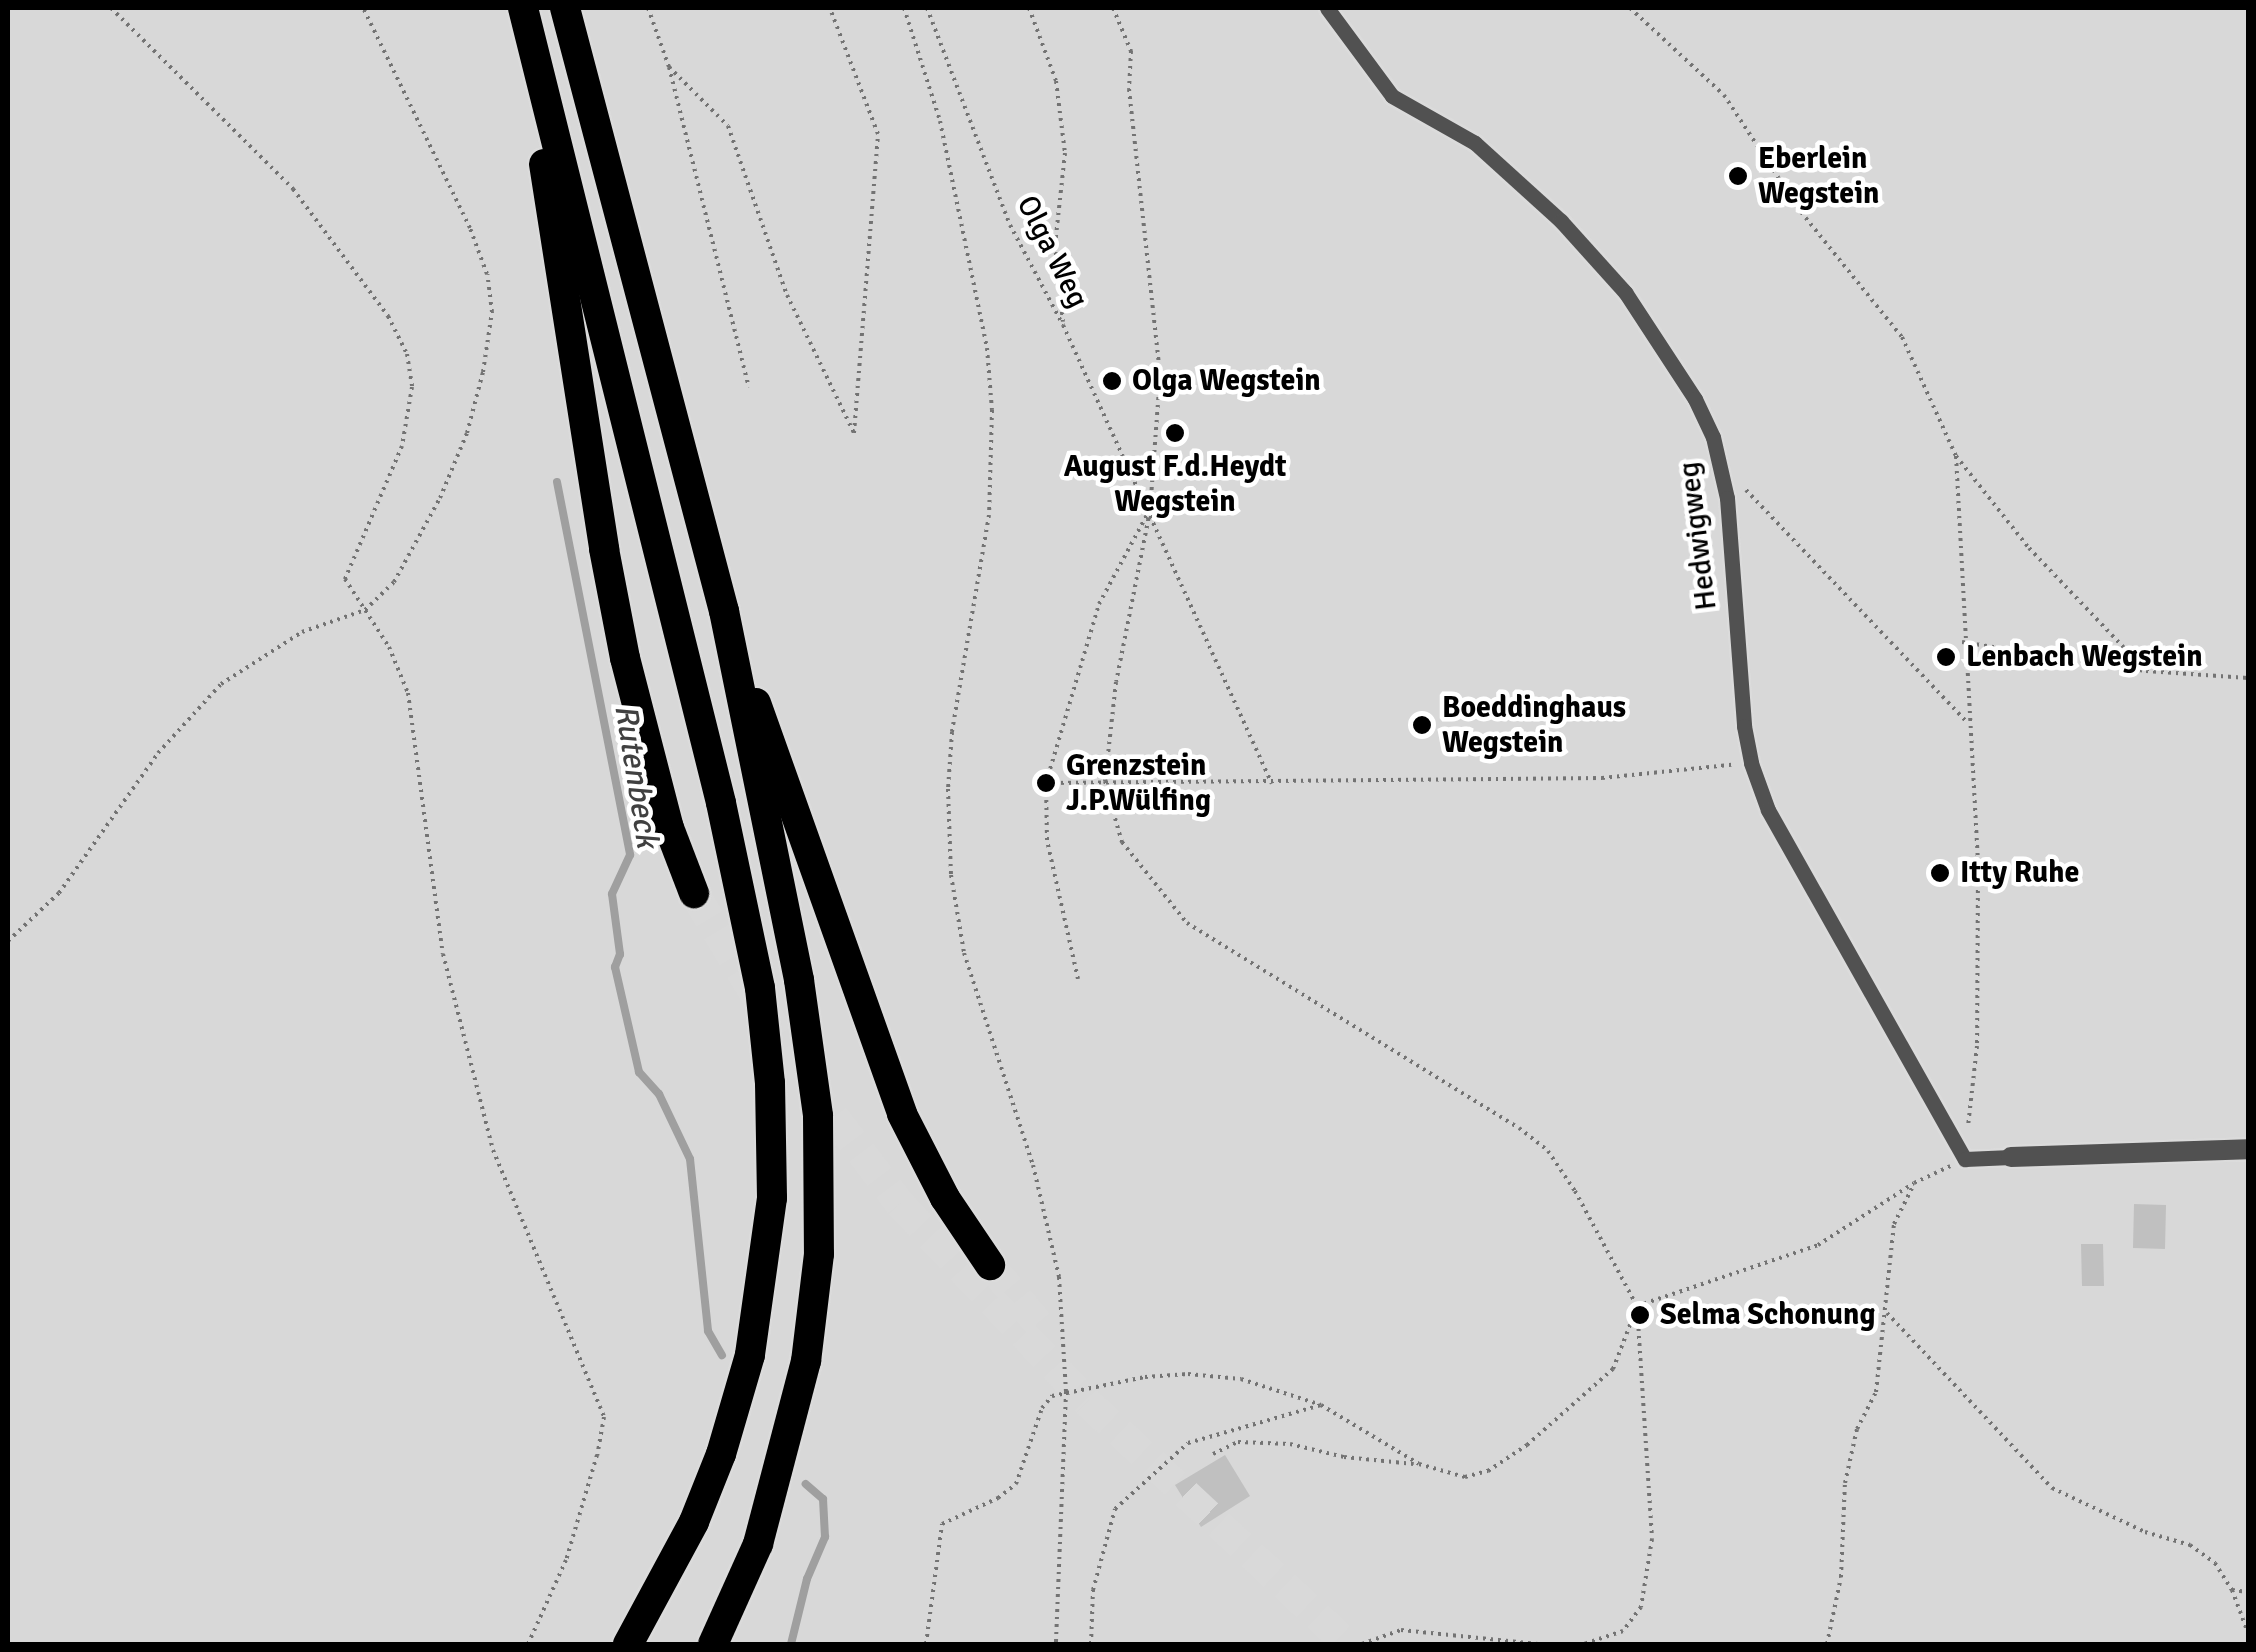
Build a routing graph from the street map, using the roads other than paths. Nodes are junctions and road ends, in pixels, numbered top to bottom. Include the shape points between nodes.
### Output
1 (522, 8) edge
2 (566, 8) edge
3 (1328, 8) edge
4 (724, 610) junction
5 (694, 893) tunnel mouth
6 (2248, 1148) edge
7 (2011, 1157) joint
8 (990, 1265) tunnel mouth
9 (628, 1644) edge
10 (713, 1644) edge

1 - 5 highway via 607,568 644,742
1 - 9 highway via 721,803 760,988 770,1082 772,1198 750,1356 694,1522
2 - 4 highway
3 - 7 lane, Hedwigweg via 1392,96 1476,144 1561,221 1625,292 1695,400 1720,462 1730,517 1750,763 1798,868 1965,1159
4 - 8 highway via 902,1114 945,1198
4 - 10 highway via 799,980 821,1198 812,1316 793,1423 758,1544
6 - 7 street

